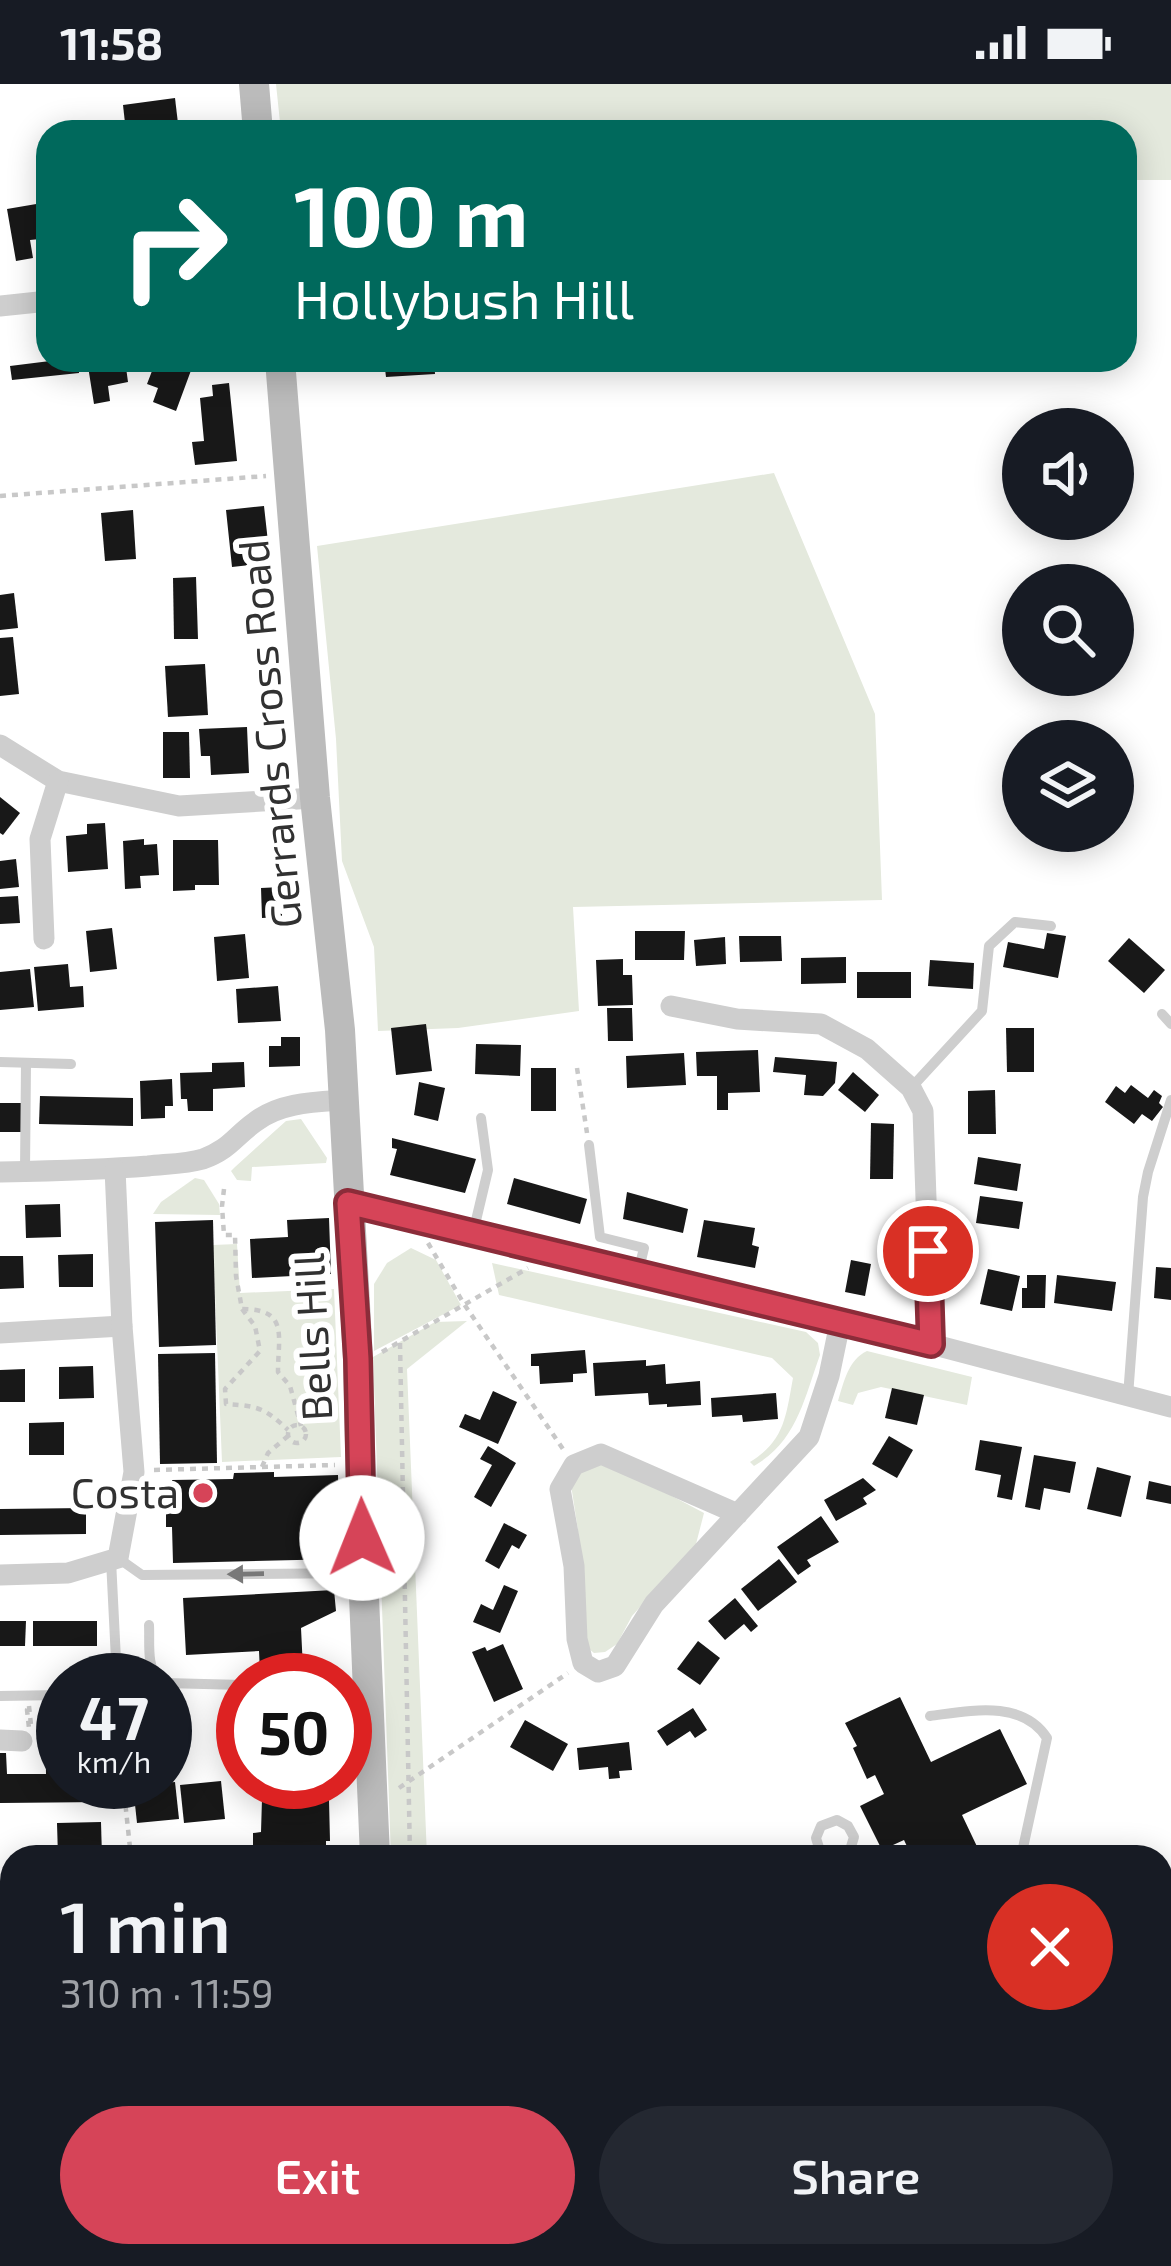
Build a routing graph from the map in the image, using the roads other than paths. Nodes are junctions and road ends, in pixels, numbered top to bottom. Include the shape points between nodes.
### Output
1 (254, 84) edge
2 (257, 120) edge
3 (36, 302) edge
4 (0, 306) edge
5 (281, 372) edge
6 (0, 745) edge
7 (58, 781) junction
8 (315, 798) junction
9 (1051, 926) dead end
10 (44, 939) dead end
11 (670, 1006) dead end
12 (0, 1062) edge
13 (26, 1063) junction
14 (71, 1064) dead end
15 (911, 1088) junction
16 (343, 1100) junction
17 (1171, 1100) edge
18 (482, 1118) dead end
19 (589, 1144) road end
20 (115, 1168) junction
21 (0, 1172) edge
22 (26, 1172) junction
23 (348, 1203) junction
24 (473, 1233) junction
25 (638, 1273) junction
26 (840, 1323) junction
27 (122, 1327) junction
28 (0, 1333) edge
29 (931, 1344) junction
30 (1128, 1396) junction
31 (1171, 1408) edge
32 (738, 1514) junction
33 (114, 1559) junction
34 (363, 1573) junction
35 (0, 1575) edge
36 (149, 1625) dead end
37 (117, 1653) edge
38 (150, 1653) edge
39 (36, 1695) edge
40 (0, 1696) edge
41 (930, 1716) dead end
42 (374, 1845) edge
43 (1024, 1845) edge

1 - 2 main road
3 - 4 street
5 - 8 main road, Gerrards Cross Road
6 - 7 street
7 - 8 street via 179,806
7 - 10 street via 40,839
8 - 16 main road, Gerrards Cross Road
9 - 15 lane via 1015,922 989,946 982,1011
11 - 15 street via 821,1024
12 - 13 lane
13 - 14 lane
13 - 22 lane
15 - 29 street via 923,1111
16 - 20 street via 274,1110 196,1161
16 - 23 main road, Bells Hill
17 - 30 lane via 1143,1197
18 - 24 lane via 488,1171
19 - 25 lane via 600,1237 644,1248
20 - 22 street
20 - 27 street
21 - 22 street
23 - 24 street
23 - 34 main road, Bells Hill
24 - 25 street
25 - 26 street
26 - 29 street
26 - 32 street via 809,1437
27 - 28 street
27 - 33 street via 134,1472
29 - 30 street
30 - 31 street
32 - 32 street via 601,1454 574,1465 560,1489 583,1664 598,1672 615,1666 654,1604
34 -> 33 lane via 142,1575
33 - 35 street via 68,1573
33 - 37 lane
34 - 42 main road, Bells Hill via 361,1682
36 - 38 lane
39 - 40 lane
41 - 43 lane via 1004,1711 1036,1723 1047,1738

